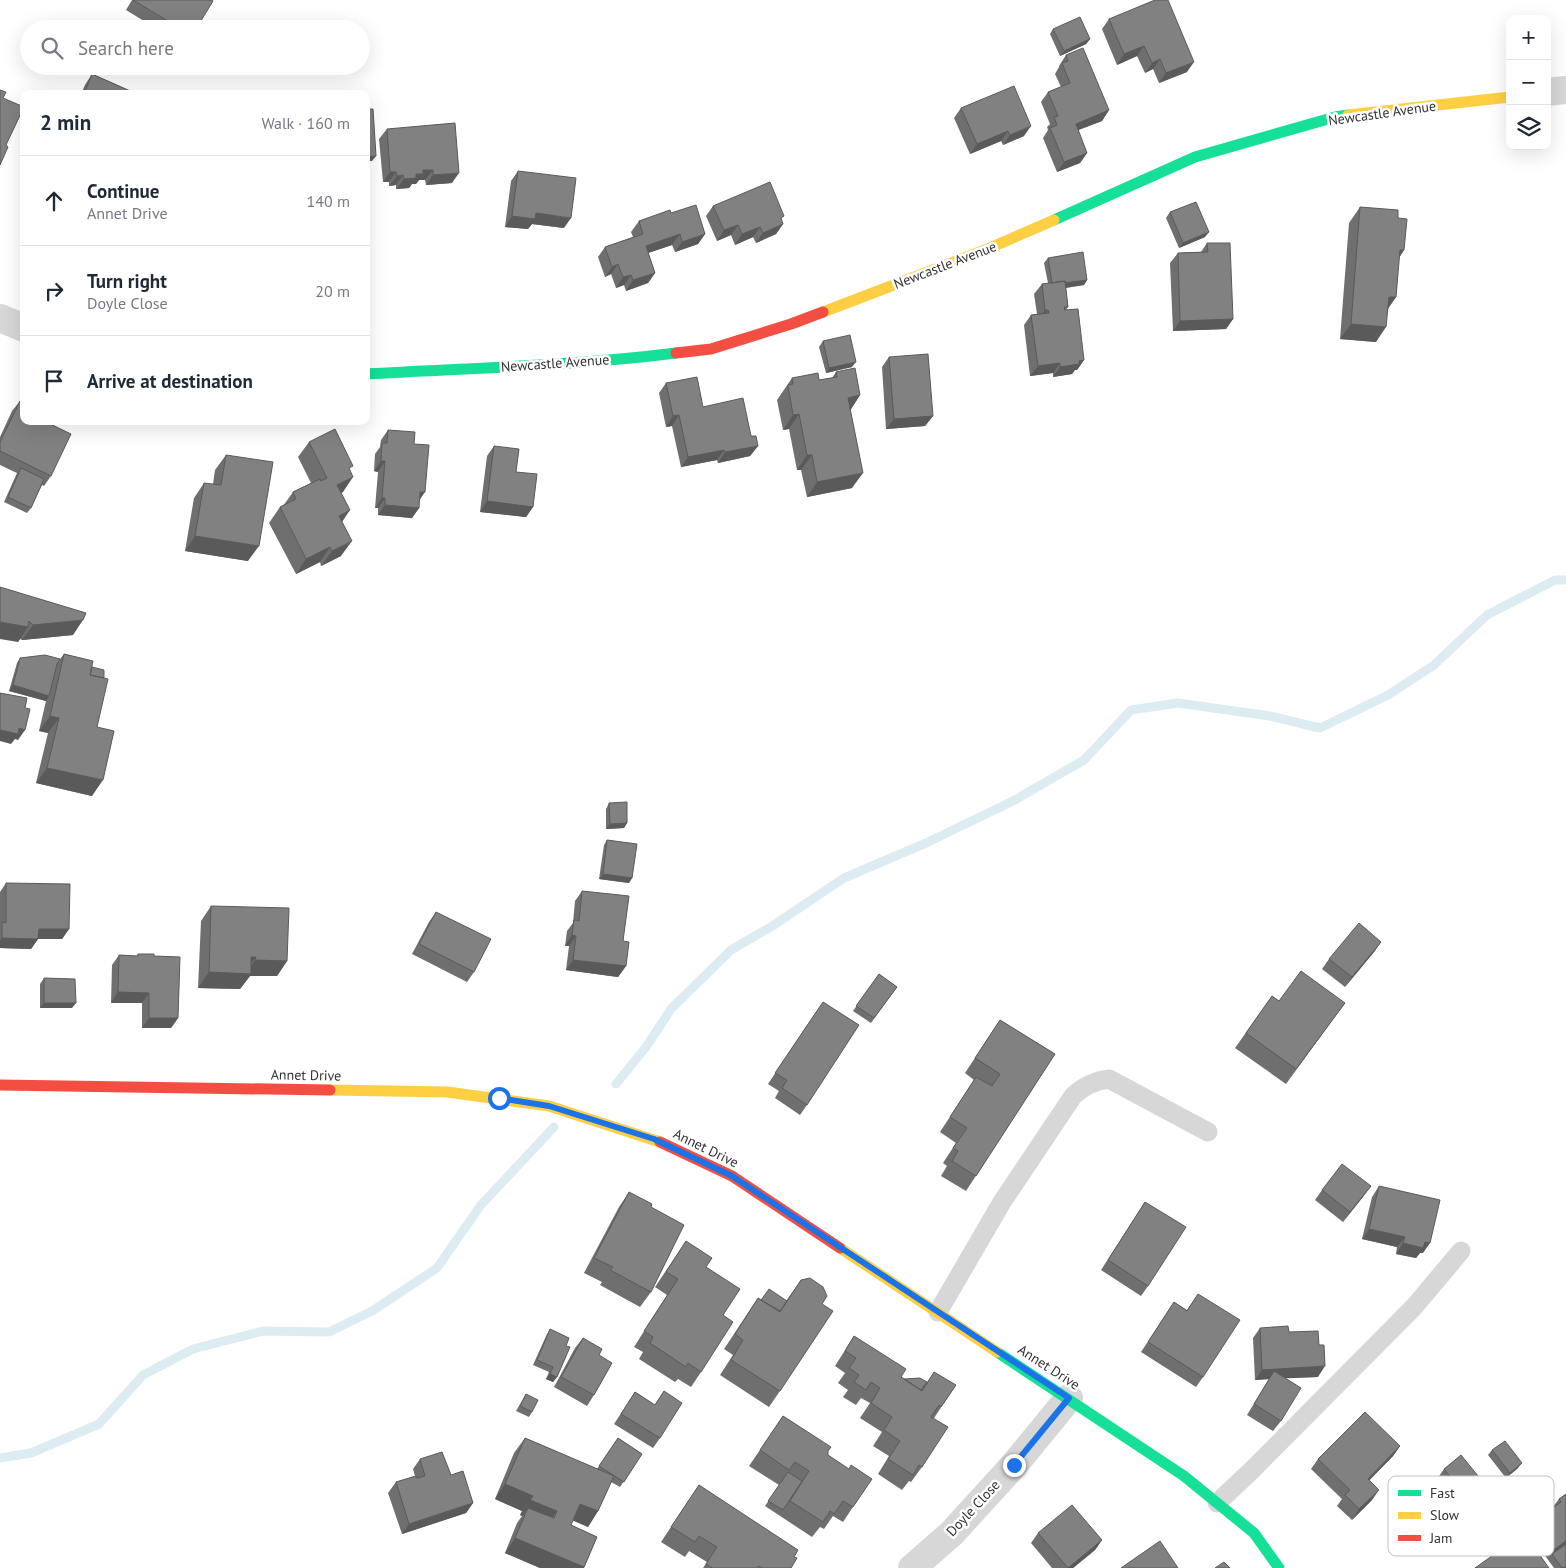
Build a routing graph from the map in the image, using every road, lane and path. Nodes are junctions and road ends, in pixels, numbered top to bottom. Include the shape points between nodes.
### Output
1 (1566, 90) edge
2 (1551, 92) edge
3 (1506, 97) edge
4 (0, 318) edge
5 (20, 326) edge
6 (370, 374) edge
7 (0, 1085) edge
8 (1208, 1132) dead end
9 (1461, 1250) dead end
10 (938, 1312) junction
11 (1069, 1398) junction
12 (1217, 1502) junction
13 (912, 1568) edge
14 (1279, 1568) edge

1 - 2 street
3 - 6 street, Newcastle Avenue via 1335,118 1195,157 986,250 791,324 712,349 637,358
4 - 5 street
7 - 10 street, Annet Drive via 447,1092 549,1106 654,1139 732,1176
8 - 10 lane via 1109,1079 1083,1088 1073,1096 1002,1202
9 - 12 lane via 1414,1307
10 - 11 street, Annet Drive
11 - 12 street, Annet Drive
11 - 13 street, Doyle Close via 952,1533
12 - 14 street, Annet Drive via 1254,1533

